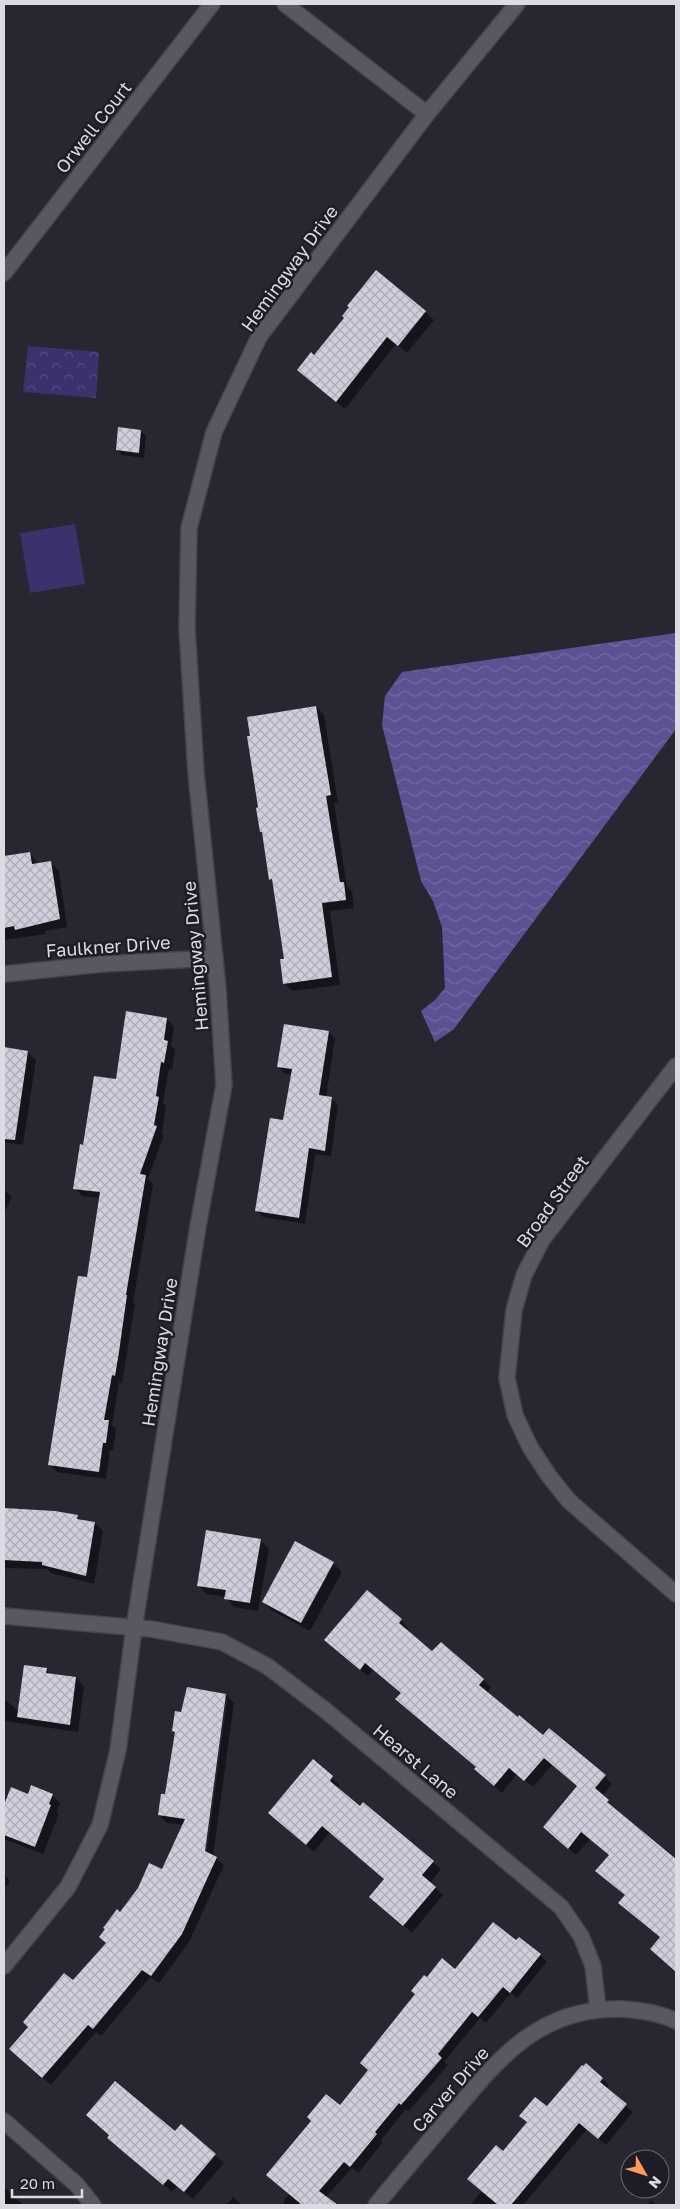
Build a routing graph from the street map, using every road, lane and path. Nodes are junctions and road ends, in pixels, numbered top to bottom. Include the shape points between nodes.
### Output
1 (212, 4) edge
2 (285, 4) edge
3 (517, 4) edge
4 (427, 114) junction
5 (4, 273) edge
6 (215, 958) junction
7 (4, 974) edge
8 (676, 1066) edge
9 (676, 1594) edge
10 (4, 1616) edge
11 (134, 1628) junction
12 (4, 1966) edge
13 (598, 2009) junction
14 (676, 2021) edge
15 (4, 2120) edge
16 (92, 2205) edge
17 (376, 2205) edge

1 - 5 street, Orwell Court
2 - 4 street
3 - 4 street, Hemingway Drive
4 - 6 street, Hemingway Drive via 259,337 214,432 189,528 187,628 196,773
6 - 7 street, Faulkner Drive via 102,964
6 - 11 street, Hemingway Drive via 224,1085 198,1226
8 - 9 street, Broad Street via 542,1240 524,1275 514,1310 507,1378 515,1415 549,1476 569,1501
10 - 11 street, Hearst Lane
11 - 12 street, Hemingway Drive via 118,1750 100,1826 68,1886
11 - 13 street, Hearst Lane via 222,1642 267,1666 325,1710 561,1907 581,1936 593,1966
13 - 14 street, Carver Drive via 636,2010
13 - 17 street, Carver Drive via 564,2017 530,2034 496,2062
15 - 16 street via 77,2185

